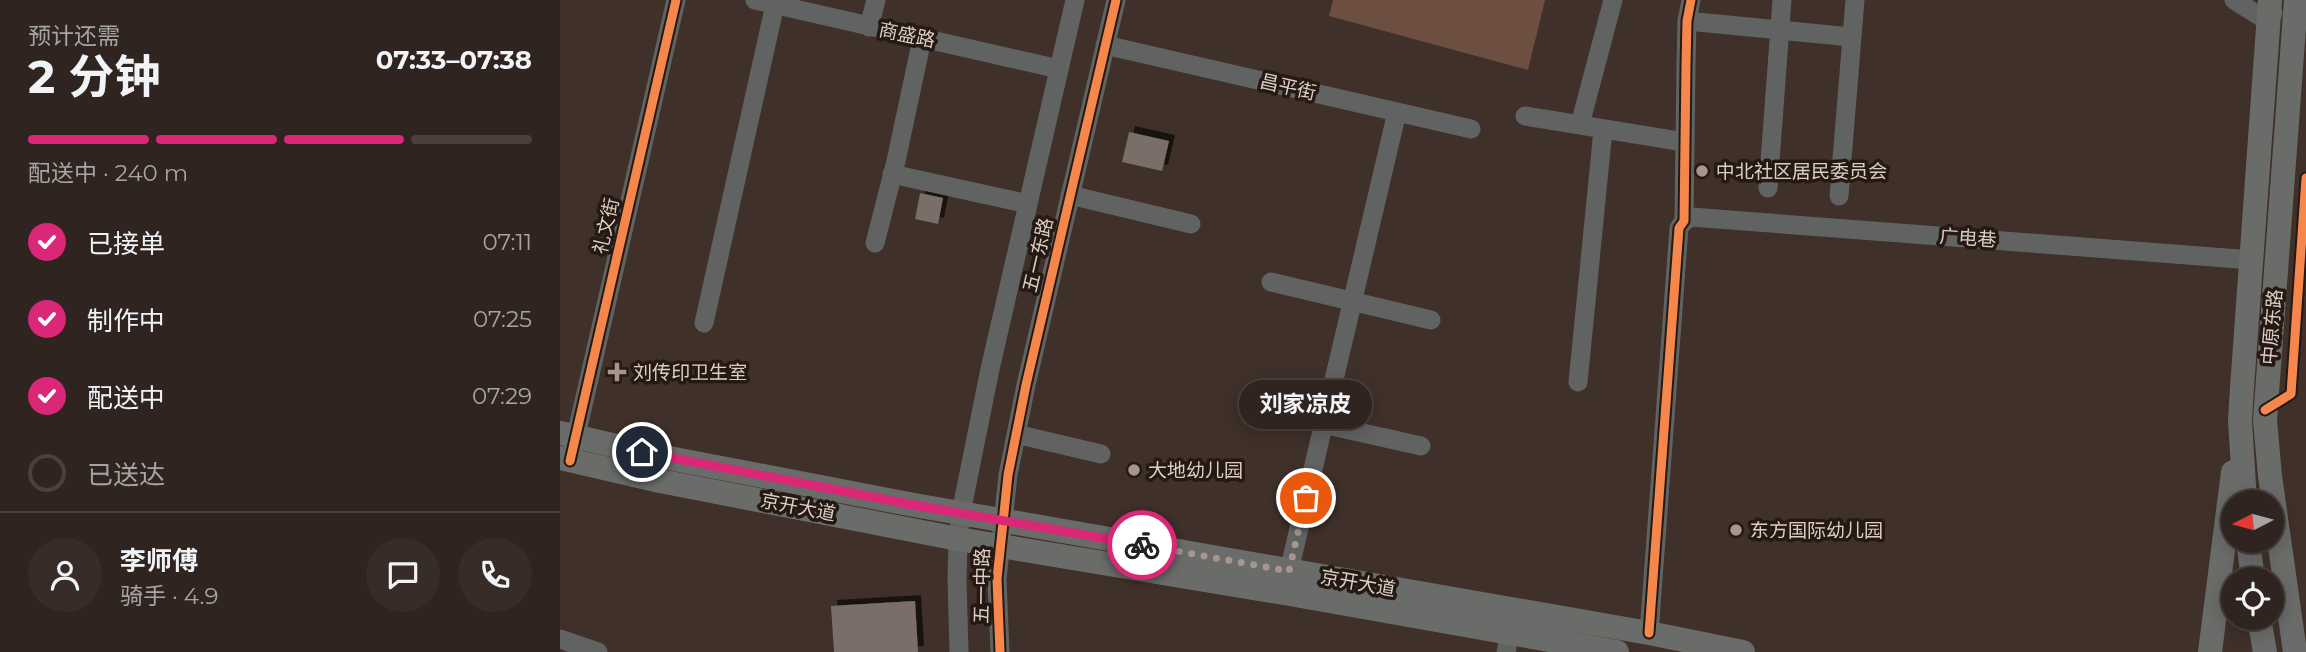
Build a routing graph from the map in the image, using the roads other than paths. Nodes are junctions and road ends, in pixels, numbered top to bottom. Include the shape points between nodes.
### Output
1 (676, 0) edge
2 (755, 0) edge
3 (876, 0) edge
4 (1075, 0) edge
5 (1116, 0) edge
6 (1613, 0) edge
7 (1690, 0) edge
8 (1782, 0) edge
9 (1855, 0) edge
10 (2234, 0) edge
11 (2296, 0) edge
12 (776, 2) edge
13 (2273, 7) edge
14 (1687, 21) junction
15 (869, 27) junction
16 (1780, 30) junction
17 (1851, 37) junction
18 (922, 39) junction
19 (1105, 45) junction
20 (1059, 69) junction
21 (1397, 112) junction
22 (1583, 113) dead end
23 (1525, 116) dead end
24 (1471, 129) dead end
25 (1603, 130) junction
26 (1684, 142) junction
27 (892, 174) junction
28 (1768, 188) dead end
29 (1070, 195) junction
30 (1839, 196) dead end
31 (1028, 204) junction
32 (1684, 221) junction
33 (1191, 224) dead end
34 (875, 243) dead end
35 (2252, 260) junction
36 (1270, 282) dead end
37 (1352, 301) junction
38 (1431, 320) dead end
39 (704, 323) dead end
40 (1578, 382) dead end
41 (2240, 420) junction
42 (1323, 424) junction
43 (1016, 434) junction
44 (1422, 446) dead end
45 (566, 447) edge
46 (1101, 454) dead end
47 (2244, 490) edge
48 (961, 513) junction
49 (1003, 520) junction
50 (958, 539) junction
51 (1000, 546) junction
52 (2282, 567) edge
53 (1289, 571) junction
54 (2284, 578) joint
55 (2261, 630) edge
56 (1510, 632) edge
57 (1649, 633) junction
58 (560, 639) edge
59 (2306, 643) edge
60 (598, 652) edge
61 (959, 652) edge
62 (1000, 652) edge
63 (1616, 652) edge
64 (1743, 652) edge
65 (2210, 652) edge
66 (2265, 652) edge
67 (2295, 652) edge

1 - 45 street, 礼文街
2 - 12 street, 商盛路
3 - 15 street
4 - 20 street, 五一东路
5 - 19 street, 五一东路
6 - 22 street
7 - 14 street
8 - 16 street
9 - 17 street
10 - 13 street
11 - 52 main road, 中原东路 via 2265,420
12 - 15 street, 商盛路
12 - 39 street
13 - 35 main road, 中原东路
14 - 16 street
14 - 26 street
15 - 18 street, 商盛路
16 - 17 street
16 - 28 street
17 - 30 street
18 - 20 street, 商盛路
18 - 27 street
19 - 21 street, 昌平街
19 - 29 street, 五一东路
20 - 31 street, 五一东路
21 - 24 street, 昌平街
21 - 37 street
23 - 25 street
25 - 26 street
25 - 40 street
26 - 32 street
27 - 31 street
27 - 34 street
29 - 33 street
29 - 43 street, 五一东路
31 - 48 street, 五一东路
32 - 35 street, 广电巷 via 1704,218
32 - 57 street via 1679,228
35 - 41 main road, 中原东路
36 - 37 street
37 - 38 street
37 - 42 street
41 - 47 main road, 中原东路
41 - 65 main road
42 - 44 street
42 - 53 street
43 - 46 street
43 - 49 street, 五一东路
45 - 48 main road, 京开大道 via 664,457
45 - 50 main road, 京开大道 via 660,481
48 - 49 main road, 京开大道
48 - 50 street, 五一中路
49 - 51 street, 五一中路
49 - 53 main road, 京开大道
50 - 51 main road, 京开大道
50 - 61 street, 五一中路
51 - 56 main road, 京开大道
51 - 62 street, 五一中路
53 - 56 main road, 京开大道
54 - 59 main road
54 - 67 main road, 中原东路
55 - 66 main road
56 - 57 main road, 京开大道
56 - 63 main road, 京开大道
57 - 64 main road, 京开大道
58 - 60 street

